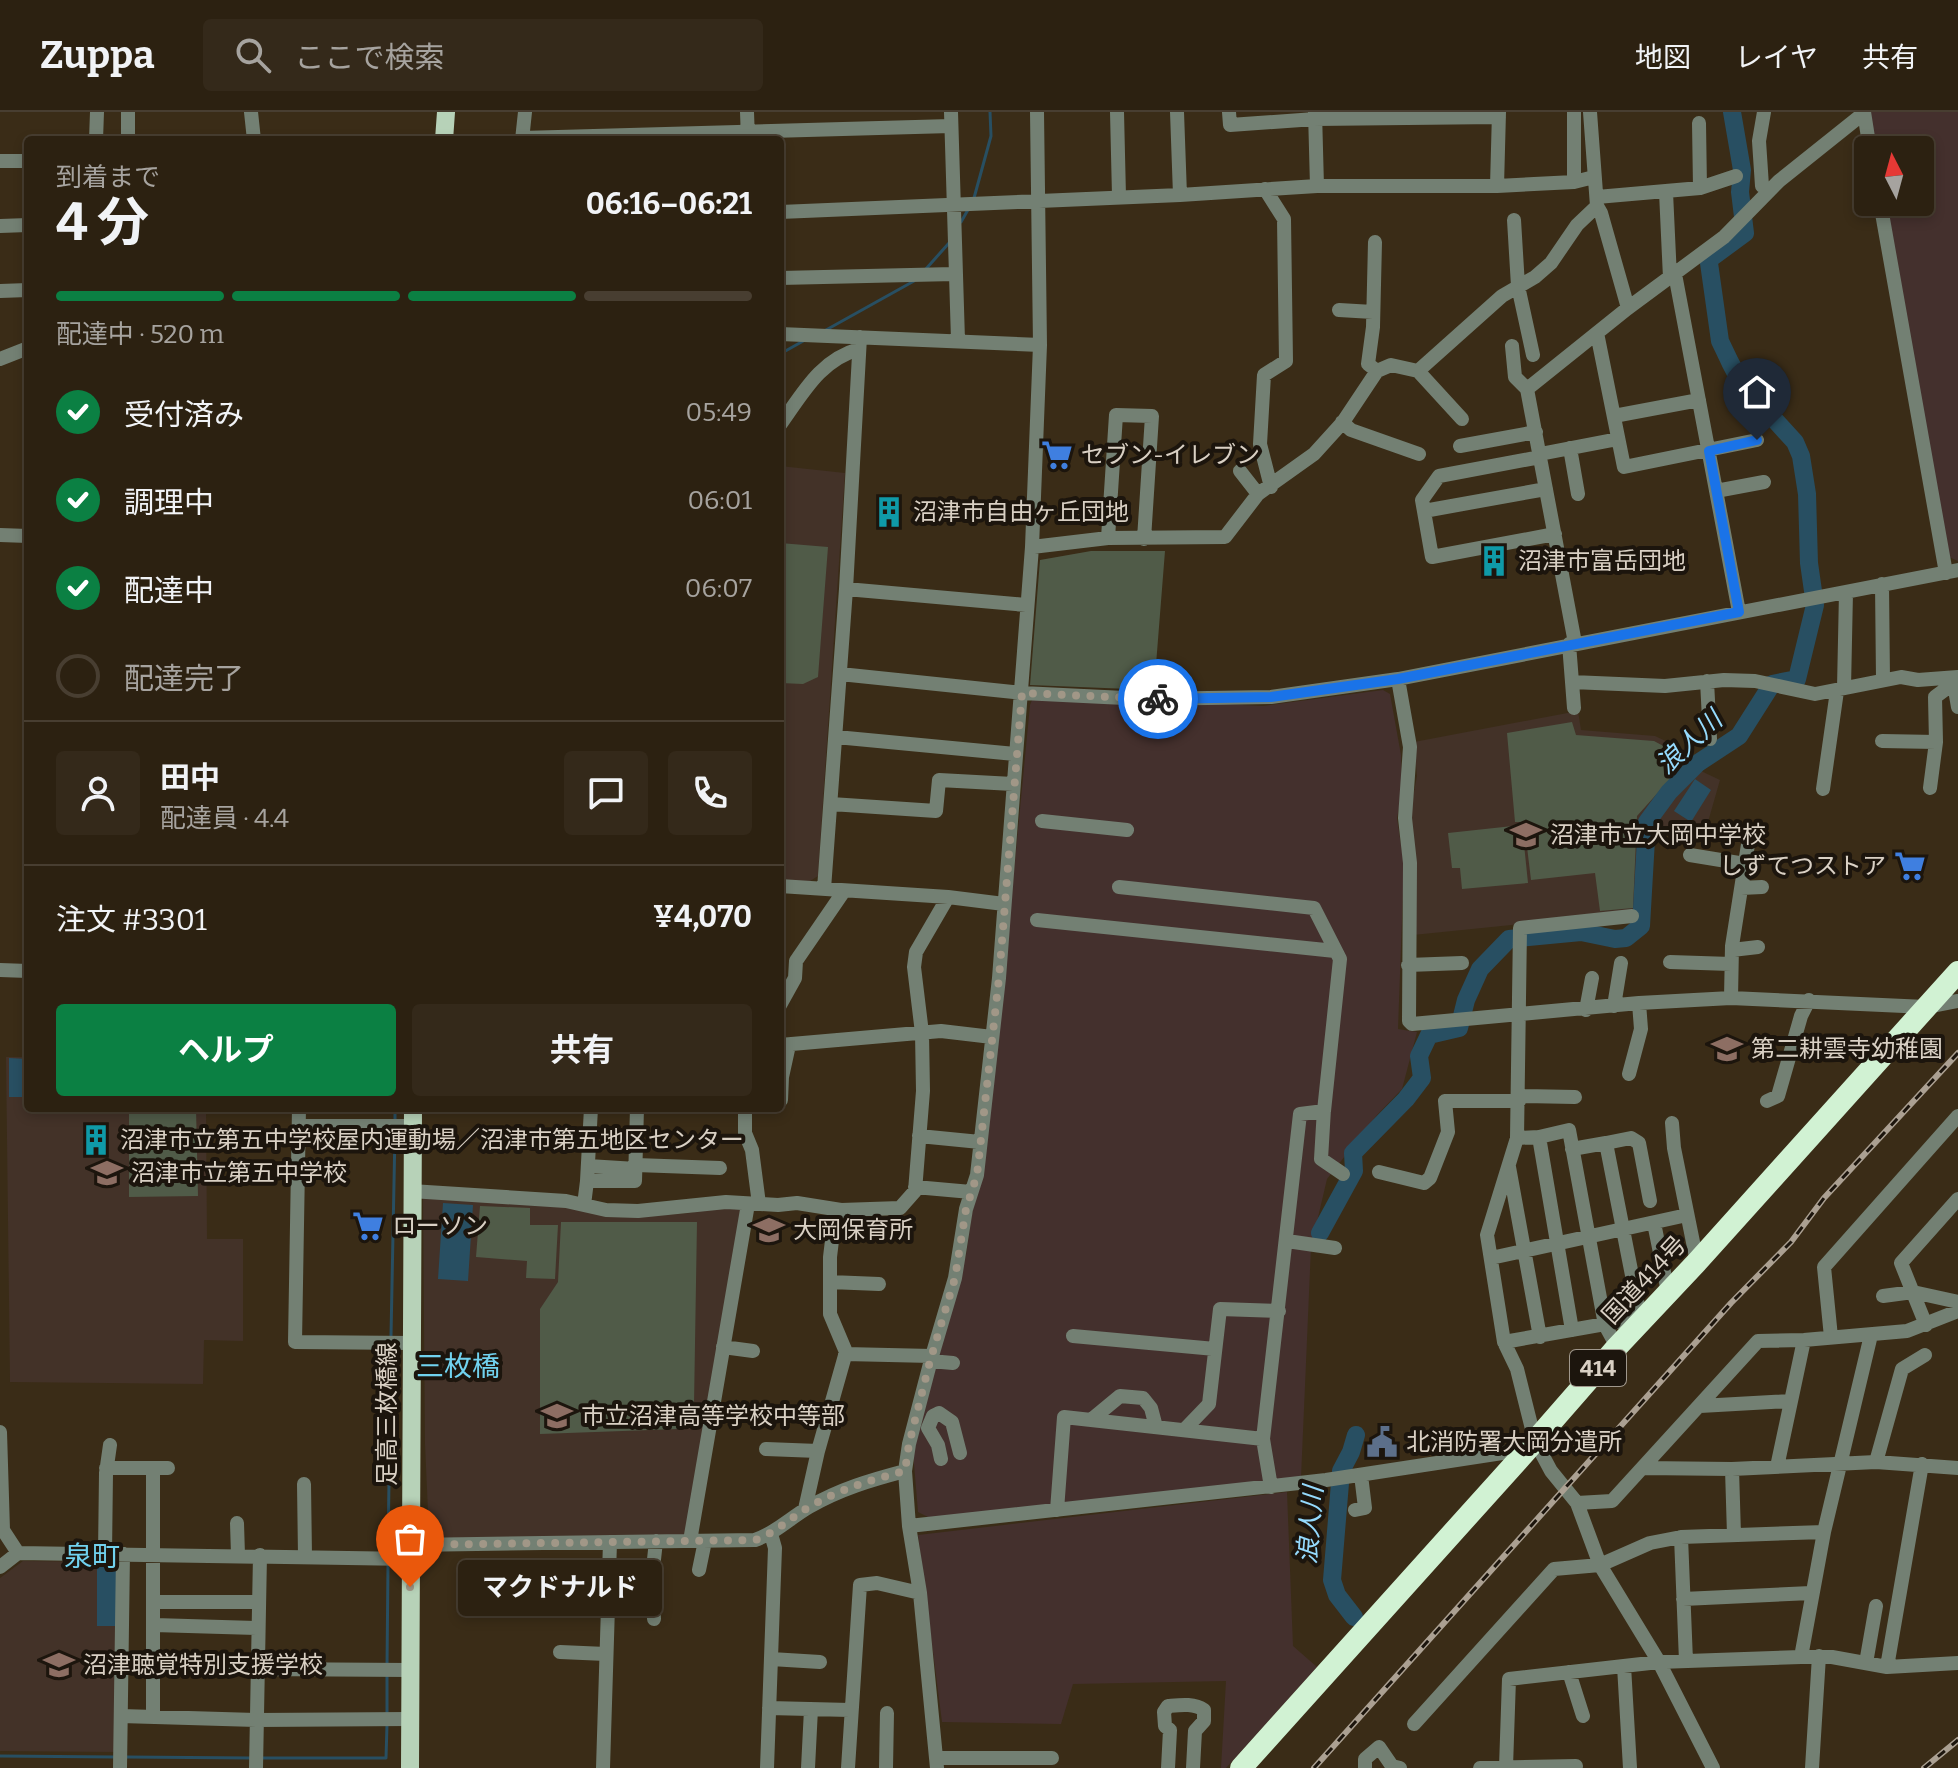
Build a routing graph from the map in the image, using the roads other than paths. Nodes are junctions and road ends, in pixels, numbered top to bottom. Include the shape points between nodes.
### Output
1 (97, 112) edge
2 (128, 112) edge
3 (251, 112) edge
4 (446, 112) edge
5 (525, 112) edge
6 (747, 112) edge
7 (1037, 112) edge
8 (1117, 112) edge
9 (1177, 112) edge
10 (1229, 112) edge
11 (1574, 112) edge
12 (1590, 112) edge
13 (1764, 112) edge
14 (1864, 113) edge
15 (1499, 114) edge
16 (1315, 116) edge
17 (951, 119) edge
18 (1699, 123) dead end
19 (96, 136) edge
20 (128, 136) edge
21 (254, 136) edge
22 (444, 136) edge
23 (522, 136) edge
24 (748, 136) edge
25 (759, 136) edge
26 (1868, 136) edge
27 (0, 161) edge
28 (24, 161) edge
29 (1736, 176) dead end
30 (1594, 177) junction
31 (1574, 182) junction
32 (1317, 186) junction
33 (1497, 186) junction
34 (1762, 186) dead end
35 (1700, 188) junction
36 (1265, 189) junction
37 (1666, 192) junction
38 (1180, 195) junction
39 (1119, 196) junction
40 (1038, 200) junction
41 (1597, 202) junction
42 (953, 205) junction
43 (784, 212) edge
44 (1883, 216) edge
45 (1514, 220) dead end
46 (24, 225) edge
47 (0, 226) edge
48 (1375, 242) dead end
49 (954, 274) junction
50 (1673, 276) junction
51 (784, 278) edge
52 (1518, 286) junction
53 (24, 290) edge
54 (0, 291) edge
55 (1628, 308) junction
56 (1339, 310) dead end
57 (1373, 312) junction
58 (1597, 333) junction
59 (784, 334) edge
60 (958, 340) junction
61 (860, 343) junction
62 (1040, 345) junction
63 (1512, 346) dead end
64 (24, 350) edge
65 (1533, 355) dead end
66 (0, 359) edge
67 (1377, 371) junction
68 (1418, 371) junction
69 (1527, 389) junction
70 (1699, 400) junction
71 (1614, 416) junction
72 (1462, 419) dead end
73 (784, 420) edge
74 (1342, 422) junction
75 (1536, 432) junction
76 (1618, 439) junction
77 (1757, 440) dead end
78 (1460, 446) dead end
79 (1570, 448) junction
80 (1709, 451) junction
81 (1419, 454) dead end
82 (1540, 456) junction
83 (1240, 471) dead end
84 (1764, 482) dead end
85 (1546, 489) junction
86 (1264, 491) junction
87 (1716, 491) junction
88 (1578, 494) dead end
89 (1424, 511) junction
90 (1555, 534) junction
91 (0, 535) edge
92 (24, 536) edge
93 (1108, 538) junction
94 (1144, 539) junction
95 (1032, 547) junction
96 (1952, 572) edge
97 (1882, 584) junction
98 (846, 589) junction
99 (1846, 592) junction
100 (1026, 605) junction
101 (1739, 612) junction
102 (1572, 643) junction
103 (840, 674) junction
104 (1398, 679) junction
105 (1955, 679) edge
106 (1883, 680) junction
107 (1707, 681) junction
108 (1572, 682) junction
109 (1840, 689) junction
110 (1022, 693) junction
111 (1958, 707) edge
112 (1574, 708) dead end
113 (836, 737) junction
114 (1710, 739) dead end
115 (1882, 741) dead end
116 (1936, 742) junction
117 (1015, 754) junction
118 (1013, 784) junction
119 (1930, 788) dead end
120 (1823, 789) dead end
121 (831, 804) junction
122 (1042, 821) dead end
123 (1127, 830) dead end
124 (1749, 838) dead end
125 (1690, 855) dead end
126 (1745, 864) junction
127 (784, 886) edge
128 (1119, 887) dead end
129 (1762, 887) dead end
130 (1741, 888) junction
131 (824, 889) junction
132 (844, 891) junction
133 (948, 897) junction
134 (1004, 904) junction
135 (1632, 916) dead end
136 (1037, 920) dead end
137 (1758, 947) dead end
138 (1335, 951) junction
139 (1731, 957) junction
140 (1670, 962) dead end
141 (1462, 963) dead end
142 (1621, 963) dead end
143 (1408, 965) junction
144 (0, 970) edge
145 (24, 971) edge
146 (1958, 972) edge
147 (1592, 978) dead end
148 (784, 998) edge
149 (1731, 998) junction
150 (1809, 1000) junction
151 (1958, 1001) edge
152 (1639, 1003) junction
153 (1614, 1006) junction
154 (1926, 1007) junction
155 (1586, 1010) junction
156 (1517, 1015) junction
157 (922, 1033) junction
158 (992, 1037) junction
159 (784, 1045) edge
160 (1629, 1074) dead end
161 (1575, 1097) dead end
162 (1519, 1099) junction
163 (1767, 1101) dead end
164 (1324, 1109) junction
165 (299, 1112) edge
166 (591, 1112) edge
167 (637, 1112) edge
168 (745, 1112) edge
169 (1958, 1116) edge
170 (409, 1120) edge
171 (1672, 1123) dead end
172 (299, 1126) junction
173 (919, 1136) junction
174 (1539, 1137) junction
175 (1517, 1138) junction
176 (980, 1142) junction
177 (1606, 1143) junction
178 (1572, 1149) junction
179 (1508, 1162) junction
180 (636, 1167) junction
181 (720, 1168) dead end
182 (1379, 1172) dead end
183 (588, 1173) junction
184 (1343, 1174) dead end
185 (915, 1187) junction
186 (411, 1191) junction
187 (971, 1192) junction
188 (1958, 1199) edge
189 (1650, 1201) dead end
190 (753, 1204) junction
191 (584, 1205) junction
192 (841, 1210) junction
193 (1687, 1215) junction
194 (1654, 1223) junction
195 (1622, 1229) junction
196 (1588, 1236) junction
197 (1287, 1241) junction
198 (1557, 1244) junction
199 (1335, 1248) dead end
200 (1524, 1249) junction
201 (1491, 1258) junction
202 (1697, 1262) junction
203 (830, 1282) junction
204 (879, 1284) dead end
205 (1668, 1292) junction
206 (1913, 1292) junction
207 (1883, 1296) dead end
208 (1958, 1302) edge
209 (1279, 1311) junction
210 (1958, 1311) edge
211 (1640, 1319) junction
212 (1605, 1325) junction
213 (1926, 1325) junction
214 (1572, 1330) junction
215 (1871, 1335) junction
216 (1073, 1336) dead end
217 (1540, 1337) junction
218 (1831, 1337) junction
219 (1804, 1340) junction
220 (1504, 1342) junction
221 (411, 1343) junction
222 (723, 1347) junction
223 (1617, 1347) junction
224 (1215, 1349) junction
225 (753, 1351) dead end
226 (845, 1354) junction
227 (1925, 1355) dead end
228 (931, 1358) junction
229 (953, 1363) dead end
230 (1790, 1401) junction
231 (1700, 1406) junction
232 (1091, 1420) junction
233 (1156, 1427) junction
234 (1184, 1430) junction
235 (0, 1432) edge
236 (1263, 1439) junction
237 (110, 1445) dead end
238 (1532, 1445) junction
239 (766, 1449) dead end
240 (818, 1451) junction
241 (960, 1453) dead end
242 (941, 1459) dead end
243 (1876, 1462) junction
244 (1922, 1464) junction
245 (1839, 1465) junction
246 (1777, 1467) junction
247 (106, 1468) junction
248 (1643, 1468) junction
249 (1958, 1468) edge
250 (1732, 1469) junction
251 (905, 1471) junction
252 (1347, 1477) junction
253 (304, 1484) dead end
254 (1271, 1487) junction
255 (1577, 1503) junction
256 (805, 1509) junction
257 (1057, 1510) junction
258 (1355, 1510) dead end
259 (237, 1523) dead end
260 (909, 1526) junction
261 (1824, 1532) junction
262 (771, 1534) junction
263 (1734, 1535) junction
264 (1681, 1537) junction
265 (656, 1541) junction
266 (697, 1541) junction
267 (610, 1542) junction
268 (410, 1552) junction
269 (18, 1553) junction
270 (105, 1554) junction
271 (123, 1554) junction
272 (155, 1555) junction
273 (238, 1555) junction
274 (260, 1555) junction
275 (305, 1556) junction
276 (1600, 1565) junction
277 (0, 1567) edge
278 (699, 1570) dead end
279 (920, 1593) junction
280 (1811, 1593) junction
281 (1683, 1599) junction
282 (154, 1602) junction
283 (259, 1602) junction
284 (1876, 1606) dead end
285 (654, 1619) dead end
286 (154, 1625) junction
287 (258, 1628) junction
288 (560, 1652) dead end
289 (606, 1654) junction
290 (1819, 1656) junction
291 (1801, 1657) junction
292 (771, 1659) junction
293 (1686, 1661) junction
294 (820, 1662) dead end
295 (1659, 1662) junction
296 (1866, 1663) junction
297 (1958, 1663) edge
298 (154, 1664) junction
299 (257, 1666) junction
300 (1624, 1666) junction
301 (1887, 1667) junction
302 (409, 1670) junction
303 (1569, 1672) junction
304 (769, 1708) junction
305 (811, 1709) junction
306 (850, 1710) junction
307 (887, 1713) dead end
308 (121, 1716) junction
309 (153, 1716) junction
310 (1583, 1716) dead end
311 (409, 1719) junction
312 (257, 1720) junction
313 (1414, 1724) dead end
314 (1052, 1758) dead end
315 (936, 1763) edge
316 (1365, 1764) edge
317 (1576, 1766) dead end
318 (1506, 1767) edge
319 (1536, 1767) edge
320 (120, 1768) edge
321 (256, 1768) edge
322 (410, 1768) edge
323 (603, 1768) edge
324 (767, 1768) edge
325 (808, 1768) edge
326 (848, 1768) edge
327 (886, 1768) edge
328 (1168, 1768) edge
329 (1193, 1768) edge
330 (1241, 1768) edge
331 (1400, 1768) edge
332 (1480, 1768) edge
333 (1630, 1768) edge
334 (1713, 1768) edge
335 (1812, 1768) edge

1 - 19 street
2 - 20 street
3 - 21 street
4 - 22 main road
5 - 23 street
6 - 24 street
7 - 40 street
8 - 39 street
9 - 38 street
10 - 16 street via 1230,125
11 - 31 street
12 - 30 street
13 - 34 street via 1759,141
14 - 26 street
14 - 50 street
15 - 16 street
15 - 33 street
16 - 32 street
17 - 25 street
17 - 42 street
18 - 35 street
27 - 28 street
29 - 35 street
30 - 31 street
30 - 41 street
31 - 33 street
32 - 33 street
32 - 36 street
35 - 37 street
36 - 38 street
36 - 86 street via 1284,219 1286,361 1264,375
37 - 41 street
37 - 50 street
38 - 39 street
39 - 40 street
40 - 42 street
40 - 62 street
41 - 52 street via 1551,263
41 - 55 street
42 - 43 street
42 - 49 street
44 - 96 street
45 - 52 street
46 - 47 street
48 - 57 street
49 - 51 street
49 - 60 street
50 - 55 street
50 - 70 street
52 - 65 street
52 - 68 street
53 - 54 street
55 - 58 street
56 - 57 street
57 - 67 street via 1368,364
58 - 69 street
58 - 71 street
59 - 61 street
60 - 61 street
60 - 62 street
61 - 73 street via 820,370
61 - 98 street
62 - 95 street
63 - 69 street via 1515,377
64 - 66 street
67 - 68 street via 1391,365
67 - 74 street
68 - 72 street
69 - 75 street
70 - 71 street
70 - 80 street
71 - 76 street
74 - 81 street
74 - 86 street via 1314,454
75 - 78 street
75 - 82 street
76 - 79 street
76 - 80 street via 1624,467
77 - 80 street
79 - 82 street
79 - 88 street
80 - 87 street
82 - 85 street
82 - 89 street via 1439,476 1422,500
83 - 86 street
84 - 87 street
85 - 89 street
85 - 90 street
86 - 94 street via 1225,537
87 - 101 street
89 - 90 street via 1432,557
90 - 102 street
91 - 92 street
93 - 94 street
93 - 94 street via 1116,415 1152,416
93 - 95 street
95 - 100 street
96 - 97 street
97 - 99 street
97 - 106 street
98 - 100 street
98 - 103 street
99 - 101 street
99 - 109 street
100 - 110 street
101 - 102 street
102 - 104 street
102 - 108 street
103 - 110 street
103 - 113 street
104 - 110 street via 1226,700
104 - 143 street via 1410,747 1405,818 1410,863
105 - 106 street
105 - 111 street
105 - 116 street via 1935,697
106 - 109 street
107 - 108 street via 1665,686
107 - 109 street via 1740,680 1815,694
107 - 114 street
108 - 112 street
109 - 120 street
110 - 117 street
113 - 117 street
113 - 121 street
115 - 116 street
116 - 119 street
117 - 118 street
118 - 121 street via 939,780 936,811
118 - 134 street
121 - 131 street
122 - 123 street
124 - 126 street
125 - 126 street
126 - 130 street
127 - 131 street
128 - 138 street via 1314,908
129 - 130 street
130 - 139 street
131 - 132 street
132 - 133 street
132 - 148 street via 796,961 795,978
133 - 134 street
133 - 157 street via 916,952
134 - 158 street
135 - 156 street via 1520,928
136 - 138 street
137 - 139 street
138 - 164 street via 1340,959
139 - 140 street
139 - 149 street
141 - 143 street
142 - 153 street
143 - 156 street via 1412,1024
144 - 145 street
146 - 154 highway, 国道414号 / 414
147 - 155 street
149 - 150 street
149 - 152 street
150 - 154 street
150 - 163 street via 1778,1096
151 - 154 street
152 - 153 street
152 - 160 street via 1641,1029
153 - 155 street
154 - 202 highway, 国道414号 / 414
155 - 156 street
156 - 162 street
157 - 158 street
157 - 159 street
157 - 173 street
158 - 176 street
161 - 162 street
162 - 175 street
162 - 182 street via 1445,1101 1448,1132 1430,1178 1424,1183
164 - 184 street via 1321,1159
164 - 197 street via 1300,1114
165 - 172 street
166 - 183 street
167 - 180 street
168 - 190 street
169 - 218 street via 1824,1267
170 - 172 street via 384,1126
170 - 186 main road, 足高三枚橋線
171 - 193 street
172 - 221 street via 295,1342
173 - 176 street
173 - 185 street
174 - 175 street
174 - 178 street via 1569,1130
174 - 198 street
175 - 179 street
176 - 187 street
177 - 178 street
177 - 189 street via 1631,1138 1639,1143
177 - 195 street
178 - 196 street
179 - 200 street
179 - 201 street via 1487,1235
180 - 181 street
180 - 183 street via 635,1181
183 - 191 street
185 - 187 street
185 - 192 street via 900,1208
186 - 191 street
186 - 221 main road, 足高三枚橋線
187 - 228 street via 955,1278
188 - 206 street via 1901,1263
190 - 191 street via 638,1211
190 - 192 street
190 - 222 street
192 - 203 street via 834,1224
193 - 194 street
193 - 202 street
194 - 195 street
194 - 205 street
195 - 196 street
195 - 211 street
196 - 198 street
196 - 212 street
197 - 199 street
197 - 209 street
198 - 200 street
198 - 214 street
200 - 201 street
200 - 217 street
201 - 220 street
202 - 205 highway, 国道414号 / 414
203 - 204 street
203 - 226 street via 830,1314
205 - 211 highway, 国道414号 / 414
206 - 207 street
206 - 208 street
206 - 213 street
209 - 224 street via 1220,1309
209 - 236 street
210 - 213 street
211 - 212 street
211 - 223 highway, 国道414号 / 414
212 - 214 street
212 - 223 street
213 - 215 street
214 - 217 street
215 - 218 street
215 - 245 street
216 - 224 street
217 - 220 street
218 - 219 street
219 - 230 street
219 - 231 street via 1758,1341
220 - 238 street via 1517,1369
221 - 268 main road, 足高三枚橋線
222 - 225 street
222 - 266 street
223 - 238 highway, 国道414号 / 414
224 - 234 street via 1209,1404
226 - 228 street
226 - 240 street
227 - 243 street via 1902,1369
228 - 229 street
228 - 251 street
230 - 231 street
230 - 246 street
231 - 248 street
232 - 233 street
232 - 233 street via 1120,1396 1143,1398
232 - 257 street via 1064,1417
233 - 234 street
234 - 236 street
235 - 269 street via 3,1530
236 - 254 street
237 - 247 street
238 - 252 street
238 - 255 street
238 - 330 highway, 国道414号 / 414
239 - 240 street
240 - 256 street
241 - 242 street via 952,1422 939,1413 928,1428
243 - 244 street
243 - 245 street
244 - 249 street
244 - 301 street
245 - 246 street
245 - 261 street
246 - 250 street
247 - 270 street
247 - 272 street via 160,1468
248 - 250 street
248 - 255 street via 1612,1501
250 - 263 street
251 - 256 street via 839,1491
251 - 260 street
252 - 254 street
252 - 258 street via 1365,1508
253 - 275 street
254 - 257 street
255 - 276 street
256 - 262 street
257 - 260 street
259 - 273 street
260 - 279 street
261 - 263 street
261 - 280 street
262 - 266 street via 755,1540
262 - 292 street
263 - 264 street
264 - 276 street via 1650,1543
264 - 281 street
265 - 266 street
265 - 267 street
265 - 285 street
266 - 278 street
267 - 268 street
267 - 289 street
268 - 275 street
268 - 302 main road, 足高三枚橋線
269 - 270 street
269 - 277 street
270 - 271 street
271 - 272 street
271 - 308 street
272 - 273 street
272 - 282 street
273 - 274 street
274 - 275 street
274 - 283 street
276 - 295 street
276 - 313 street via 1554,1569
279 - 306 street via 877,1583 860,1585
279 - 315 street
280 - 281 street
280 - 291 street
281 - 293 street
282 - 283 street
282 - 286 street
283 - 287 street
284 - 296 street
286 - 287 street
286 - 298 street
287 - 299 street
288 - 289 street
289 - 323 street
290 - 291 street
290 - 296 street
290 - 335 street
291 - 293 street
292 - 294 street
292 - 304 street
293 - 295 street
295 - 300 street
295 - 334 street
296 - 301 street
297 - 301 street
298 - 299 street
298 - 309 street
299 - 302 street
299 - 312 street
300 - 303 street
300 - 333 street
302 - 311 main road, 足高三枚橋線
303 - 310 street
303 - 318 street via 1509,1679
304 - 305 street
304 - 324 street
305 - 306 street
305 - 325 street
306 - 326 street
307 - 327 street
308 - 309 street
308 - 320 street
309 - 312 street
311 - 312 street
311 - 322 main road, 足高三枚橋線
312 - 321 street
314 - 315 street
316 - 331 street via 1379,1747 1392,1766
317 - 319 street
318 - 319 street
318 - 332 street
328 - 329 street via 1170,1730 1164,1712 1168,1706 1182,1705 1204,1710 1204,1721 1195,1731

